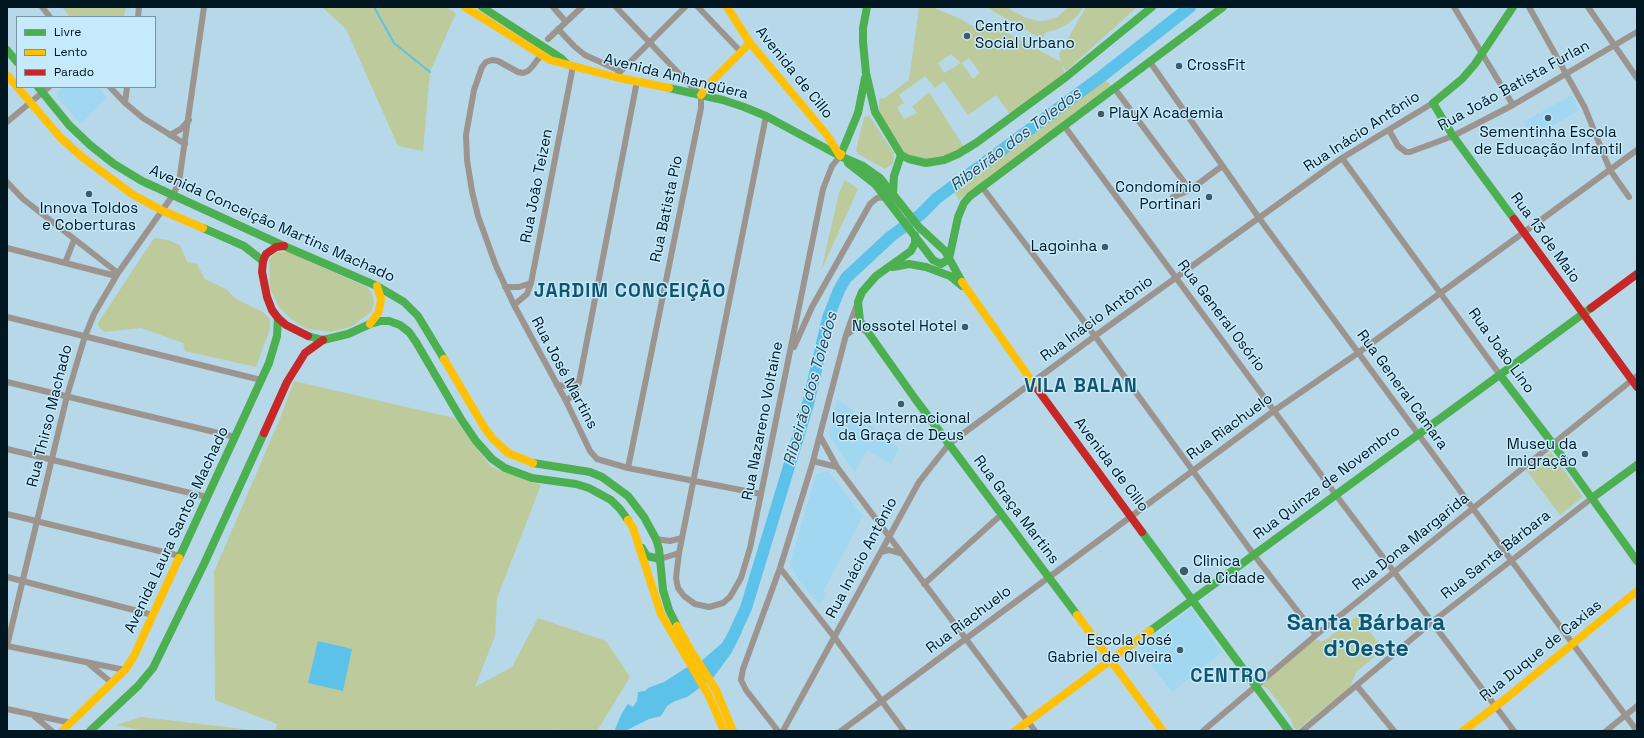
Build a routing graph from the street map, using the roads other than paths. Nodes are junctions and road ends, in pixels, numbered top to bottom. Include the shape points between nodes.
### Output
1 (42, 7) edge
2 (204, 7) edge
3 (465, 7) edge
4 (482, 7) edge
5 (552, 7) edge
6 (582, 7) edge
7 (616, 7) edge
8 (685, 7) edge
9 (698, 7) edge
10 (727, 7) edge
11 (867, 7) edge
12 (1152, 7) edge
13 (1223, 7) edge
14 (1454, 7) edge
15 (1513, 7) edge
16 (1529, 7) edge
17 (1588, 7) edge
18 (49, 16) edge
19 (566, 22) junction
20 (558, 29) junction
21 (1637, 32) edge
22 (548, 39) dead end
23 (649, 42) junction
24 (750, 43) junction
25 (1614, 46) junction
26 (7, 50) edge
27 (741, 52) junction
28 (1482, 54) junction
29 (541, 55) junction
30 (16, 61) edge
31 (1150, 62) junction
32 (570, 65) junction
33 (866, 73) junction
34 (617, 74) junction
35 (1567, 74) junction
36 (7, 75) edge
37 (1637, 78) edge
38 (638, 81) junction
39 (16, 86) edge
40 (18, 88) edge
41 (111, 88) edge
42 (127, 88) edge
43 (43, 89) edge
44 (1115, 89) junction
45 (702, 95) junction
46 (30, 103) junction
47 (125, 103) junction
48 (1433, 103) junction
49 (1513, 105) junction
50 (858, 112) junction
51 (875, 112) junction
52 (766, 116) junction
53 (189, 120) junction
54 (7, 122) edge
55 (1064, 127) junction
56 (1389, 130) junction
57 (170, 135) junction
58 (1453, 136) junction
59 (185, 144) junction
60 (1637, 150) edge
61 (901, 155) junction
62 (840, 156) junction
63 (1342, 158) junction
64 (1222, 166) junction
65 (1610, 170) junction
66 (7, 182) edge
67 (982, 187) junction
68 (1190, 190) junction
69 (893, 193) junction
70 (173, 196) junction
71 (886, 197) junction
72 (1173, 197) dead end
73 (1629, 197) dead end
74 (898, 206) junction
75 (163, 210) junction
76 (1259, 218) junction
77 (916, 231) junction
78 (1524, 232) junction
79 (74, 240) junction
80 (284, 246) junction
81 (7, 248) edge
82 (949, 259) junction
83 (262, 261) junction
84 (65, 263) junction
85 (887, 268) junction
86 (117, 274) junction
87 (1637, 274) edge
88 (1176, 278) junction
89 (531, 283) junction
90 (377, 286) junction
91 (505, 287) junction
92 (965, 288) junction
93 (1440, 292) junction
94 (800, 302) junction
95 (858, 302) junction
96 (514, 305) junction
97 (812, 307) junction
98 (1583, 314) junction
99 (7, 317) edge
100 (278, 318) junction
101 (370, 324) junction
102 (866, 331) junction
103 (846, 335) junction
104 (85, 336) junction
105 (1096, 336) junction
106 (323, 340) junction
107 (1358, 353) junction
108 (789, 358) junction
109 (1500, 375) junction
110 (261, 380) junction
111 (1635, 381) edge
112 (7, 382) edge
113 (579, 382) junction
114 (1033, 383) junction
115 (557, 385) junction
116 (67, 396) junction
117 (566, 401) junction
118 (1275, 410) junction
119 (1417, 434) junction
120 (820, 436) junction
121 (235, 437) junction
122 (949, 444) junction
123 (1553, 444) junction
124 (7, 449) edge
125 (52, 461) junction
126 (813, 461) junction
127 (1637, 465) edge
128 (837, 467) junction
129 (628, 468) junction
130 (1192, 471) junction
131 (694, 481) junction
132 (761, 494) junction
133 (1336, 495) junction
134 (207, 497) junction
135 (1592, 498) junction
136 (1474, 508) junction
137 (7, 514) edge
138 (1002, 514) junction
139 (1132, 516) junction
140 (37, 521) junction
141 (889, 536) junction
142 (682, 538) junction
143 (656, 540) junction
144 (638, 541) junction
145 (881, 552) junction
146 (679, 553) junction
147 (903, 555) junction
148 (1254, 555) junction
149 (180, 556) junction
150 (660, 559) junction
151 (1512, 560) junction
152 (1637, 562) edge
153 (780, 568) junction
154 (1395, 572) junction
155 (1049, 576) junction
156 (7, 577) edge
157 (23, 581) junction
158 (924, 584) junction
159 (1637, 591) edge
160 (1192, 600) junction
161 (153, 616) junction
162 (1432, 622) junction
163 (1316, 635) junction
164 (835, 638) junction
165 (966, 640) junction
166 (1574, 644) junction
167 (7, 646) edge
168 (1111, 660) junction
169 (88, 663) junction
170 (125, 670) junction
171 (112, 683) junction
172 (1255, 686) junction
173 (1357, 686) junction
174 (882, 702) junction
175 (1496, 706) junction
176 (1637, 706) edge
177 (7, 709) edge
178 (1626, 714) junction
179 (34, 716) junction
180 (1028, 722) junction
181 (71, 723) junction
182 (52, 731) edge
183 (62, 731) edge
184 (90, 731) edge
185 (724, 731) edge
186 (733, 731) edge
187 (778, 731) edge
188 (783, 731) edge
189 (842, 731) edge
190 (904, 731) edge
191 (1016, 731) edge
192 (1035, 731) edge
193 (1163, 731) edge
194 (1203, 731) edge
195 (1289, 731) edge
196 (1302, 731) edge
197 (1394, 731) edge
198 (1463, 731) edge
199 (1514, 731) edge
200 (1606, 731) edge
201 (1637, 731) edge

1 - 18 street
2 - 53 street, Rua Thirso Machado
3 - 29 main road, Avenida Anhangüera
4 - 32 main road, Avenida Anhangüera
5 - 19 street
6 - 19 street
7 - 23 street
8 - 23 street
9 - 27 street
10 - 24 main road, Avenida de Cillo
11 - 33 main road via 863,28
12 - 61 main road via 1019,113 958,154 926,163
13 - 31 main road
14 - 28 street
15 - 28 main road, Rua Inácio Antônio
16 - 35 street
17 - 25 street
19 - 20 street
20 - 22 street
20 - 34 street via 585,55
21 - 25 street, Rua João Batista Furlan
23 - 34 street
23 - 45 street
24 - 27 main road
24 - 62 main road, Avenida de Cillo via 827,135
25 - 35 street, Rua João Batista Furlan
25 - 37 street
26 - 30 main road
27 - 45 main road via 709,84
28 - 48 main road, Rua Inácio Antônio via 1462,79
28 - 49 street
29 - 32 main road, Avenida Anhangüera via 554,62
29 - 91 street, Rua José Martins via 528,71 523,72 518,72 498,61 486,62 474,90 469,111 466,135 472,191 486,239
31 - 44 main road
31 - 64 street, Rua General Câmara
32 - 34 main road, Avenida Anhangüera
32 - 89 street, Rua João Teizen
33 - 50 main road
33 - 51 main road
34 - 38 main road, Avenida Anhangüera
35 - 49 street, Rua João Batista Furlan
35 - 65 street via 1585,108
36 - 39 main road, Avenida Conceição Martins Machado
38 - 45 main road, Avenida Anhangüera
38 - 113 street
40 - 46 main road, Avenida Conceição Martins Machado
41 - 47 street
42 - 47 street
43 - 46 street
43 - 70 main road, Avenida Conceição Martins Machado via 69,125 90,145 120,168
44 - 55 main road
44 - 68 street
45 - 52 main road, Avenida Anhangüera
45 - 129 street, Rua Batista Pio
46 - 54 street
46 - 75 main road, Avenida Conceição Martins Machado via 82,157 132,194
47 - 57 street
48 - 56 street, Rua Inácio Antônio
48 - 58 main road, Rua 13 de Maio
49 - 58 street, Rua João Batista Furlan
50 - 51 main road via 866,109
50 - 62 main road
51 - 61 main road
52 - 62 main road, Avenida Anhangüera
52 - 131 street, Rua Nazareno Voltaine
53 - 57 street via 181,129
53 - 59 street, Rua Thirso Machado
55 - 67 main road
55 - 88 street, Rua General Osório
56 - 58 street, Rua João Batista Furlan via 1402,150 1410,152
56 - 63 street, Rua Inácio Antônio
57 - 59 street
58 - 78 main road, Rua 13 de Maio
59 - 70 street, Rua Thirso Machado via 179,182
60 - 65 street, Rua Riachuelo
61 - 69 main road via 894,176
62 - 69 main road, Avenida de Cillo via 872,171
62 - 71 main road, Avenida de Cillo via 868,178
62 - 94 street, Rua Nazareno Voltaine via 832,166 823,188
63 - 76 street, Rua Inácio Antônio
63 - 93 street, Rua João Lino
64 - 68 street
64 - 76 street, Rua General Câmara
65 - 73 street
65 - 78 street, Rua Riachuelo
66 - 79 street via 23,199
67 - 82 main road via 970,196 961,210 955,226
67 - 105 street
68 - 72 street
69 - 74 main road, Avenida de Cillo
70 - 75 street, Rua Thirso Machado
70 - 80 main road, Avenida Conceição Martins Machado
71 - 74 main road, Avenida de Cillo
71 - 97 street via 877,198 870,204
74 - 77 main road, Avenida de Cillo
75 - 83 main road, Avenida Conceição Martins Machado via 244,246
75 - 86 street, Rua Thirso Machado
76 - 88 street, Rua Inácio Antônio
76 - 107 street, Rua General Câmara
77 - 82 main road, Avenida de Cillo via 941,246
77 - 82 main road via 937,264
77 - 85 main road via 911,251
78 - 93 street, Rua Riachuelo
78 - 98 main road, Rua 13 de Maio
79 - 84 street
79 - 86 street
80 - 83 main road via 270,250
80 - 90 main road, Avenida Conceição Martins Machado
81 - 84 street
82 - 92 main road, Avenida de Cillo
83 - 100 main road via 263,284 272,310
84 - 86 street
85 - 92 main road via 909,264 926,267 950,276
85 - 95 main road via 867,284
86 - 104 street, Rua Thirso Machado via 94,314
87 - 98 main road, Rua Quinze de Novembro
88 - 105 street, Rua Inácio Antônio
88 - 118 street, Rua General Osório
89 - 91 street via 519,287
89 - 96 street, Rua João Teizen via 527,294
90 - 101 main road via 380,292 380,306
90 - 143 main road, Avenida Conceição Martins Machado via 404,302 418,316 484,427 500,446 508,453 527,461 580,470 602,477 616,486 636,506
91 - 96 street, Rua José Martins
92 - 114 main road, Avenida de Cillo
93 - 107 street, Rua Riachuelo
93 - 109 street, Rua João Lino
94 - 97 street
94 - 108 street, Rua Nazareno Voltaine
95 - 102 main road, Rua Graça Martins via 860,321
95 - 103 street
96 - 115 street, Rua José Martins
97 - 108 street
98 - 109 main road, Rua Quinze de Novembro
98 - 111 main road, Rua 13 de Maio
99 - 104 street
100 - 106 main road via 294,330
100 - 110 main road, Avenida Laura Santos Machado via 278,336
101 - 106 main road via 348,334
101 - 144 main road via 389,321 409,332 461,420 492,459 519,474 576,484 599,493 611,500 624,514
102 - 103 street via 855,328
102 - 122 main road, Rua Graça Martins
103 - 120 street
104 - 110 street
104 - 116 street, Rua Thirso Machado
105 - 114 street, Rua Inácio Antônio
105 - 130 street
106 - 184 main road via 305,353 287,382 204,564 153,668 138,686
107 - 118 street, Rua Riachuelo
107 - 119 street, Rua General Câmara
108 - 132 street, Rua Nazareno Voltaine
109 - 119 main road, Rua Quinze de Novembro
109 - 123 main road, Rua João Lino
110 - 121 main road, Avenida Laura Santos Machado
111 - 123 street, Rua Dona Margarida
112 - 116 street
113 - 115 street via 568,386
113 - 117 street via 573,395
114 - 122 street, Rua Inácio Antônio
114 - 139 main road, Avenida de Cillo
115 - 117 street, Rua José Martins
116 - 121 street
116 - 125 street, Rua Thirso Machado
117 - 129 street, Rua José Martins via 594,456 602,462
118 - 130 street, Rua Riachuelo
118 - 133 street, Rua General Osório
119 - 133 main road, Rua Quinze de Novembro
119 - 136 street, Rua General Câmara
120 - 126 street
120 - 128 street
121 - 134 main road, Avenida Laura Santos Machado
122 - 138 main road, Rua Graça Martins
122 - 141 street, Rua Inácio Antônio via 919,482
123 - 135 main road, Rua João Lino
123 - 136 street, Rua Dona Margarida
124 - 125 street
125 - 134 street
125 - 140 street, Rua Thirso Machado
126 - 128 street
126 - 153 street
127 - 135 main road, Rua Santa Bárbara
128 - 141 street
129 - 131 street, Rua José Martins
130 - 139 street, Rua Riachuelo
130 - 148 street
131 - 132 street, Rua José Martins
131 - 142 street, Rua Nazareno Voltaine
132 - 146 street, Rua Nazareno Voltaine via 741,578 726,601 714,606 705,606 696,604 684,596 678,588 676,578
133 - 148 main road, Rua Quinze de Novembro
133 - 154 street, Rua General Osório
134 - 149 main road, Avenida Laura Santos Machado
135 - 151 street, Rua Santa Bárbara
135 - 152 main road, Rua João Lino
136 - 151 street, Rua General Câmara
136 - 154 street, Rua Dona Margarida
137 - 140 street
138 - 155 main road, Rua Graça Martins
138 - 158 street
139 - 155 street, Rua Riachuelo
139 - 160 main road, Avenida de Cillo
140 - 149 street
140 - 157 street, Rua Thirso Machado
141 - 145 street, Rua Inácio Antônio
141 - 147 street
142 - 143 street via 670,542
142 - 146 street, Rua Nazareno Voltaine
143 - 150 main road, Avenida Conceição Martins Machado
144 - 150 main road via 647,556
144 - 185 main road via 661,614 709,696
145 - 147 street via 889,550
145 - 164 street, Rua Inácio Antônio
146 - 150 street
147 - 158 street
148 - 160 main road, Rua Quinze de Novembro
148 - 163 street
149 - 161 main road, Avenida Laura Santos Machado
150 - 186 main road, Avenida Conceição Martins Machado via 661,581 669,610 716,690
151 - 162 street, Rua Santa Bárbara
151 - 166 street, Rua General Câmara
153 - 164 street
153 - 187 street via 741,680
154 - 162 street, Rua General Osório
154 - 163 street, Rua Dona Margarida
155 - 165 street, Rua Riachuelo
155 - 168 main road, Rua Graça Martins
156 - 157 street
157 - 161 street
157 - 167 street, Rua Thirso Machado
158 - 165 street
159 - 166 main road, Rua Duque de Caxias
160 - 168 main road, Rua Quinze de Novembro
160 - 172 main road, Avenida de Cillo
161 - 170 main road, Avenida Laura Santos Machado
162 - 173 street, Rua Santa Bárbara
162 - 175 street, Rua General Osório
163 - 172 street, Rua Dona Margarida
164 - 174 street
164 - 188 street, Rua Inácio Antônio
165 - 174 street, Rua Riachuelo
165 - 180 street
166 - 175 main road, Rua Duque de Caxias
166 - 178 street, Rua General Câmara
167 - 169 street
168 - 180 main road, Rua Quinze de Novembro
168 - 193 main road, Rua Graça Martins
169 - 170 street
169 - 171 street
170 - 171 main road, Avenida Laura Santos Machado
171 - 181 main road, Avenida Laura Santos Machado
172 - 194 street, Rua Dona Margarida
172 - 195 main road, Avenida de Cillo
173 - 196 street, Rua Santa Bárbara
173 - 197 street
174 - 189 street, Rua Riachuelo
174 - 190 street
175 - 198 main road, Rua Duque de Caxias
175 - 199 street, Rua General Osório
176 - 178 street
177 - 179 street
178 - 200 street
178 - 201 street, Rua General Câmara
179 - 181 street
179 - 182 street
180 - 191 main road, Rua Quinze de Novembro
180 - 192 street
181 - 183 main road, Avenida Laura Santos Machado

